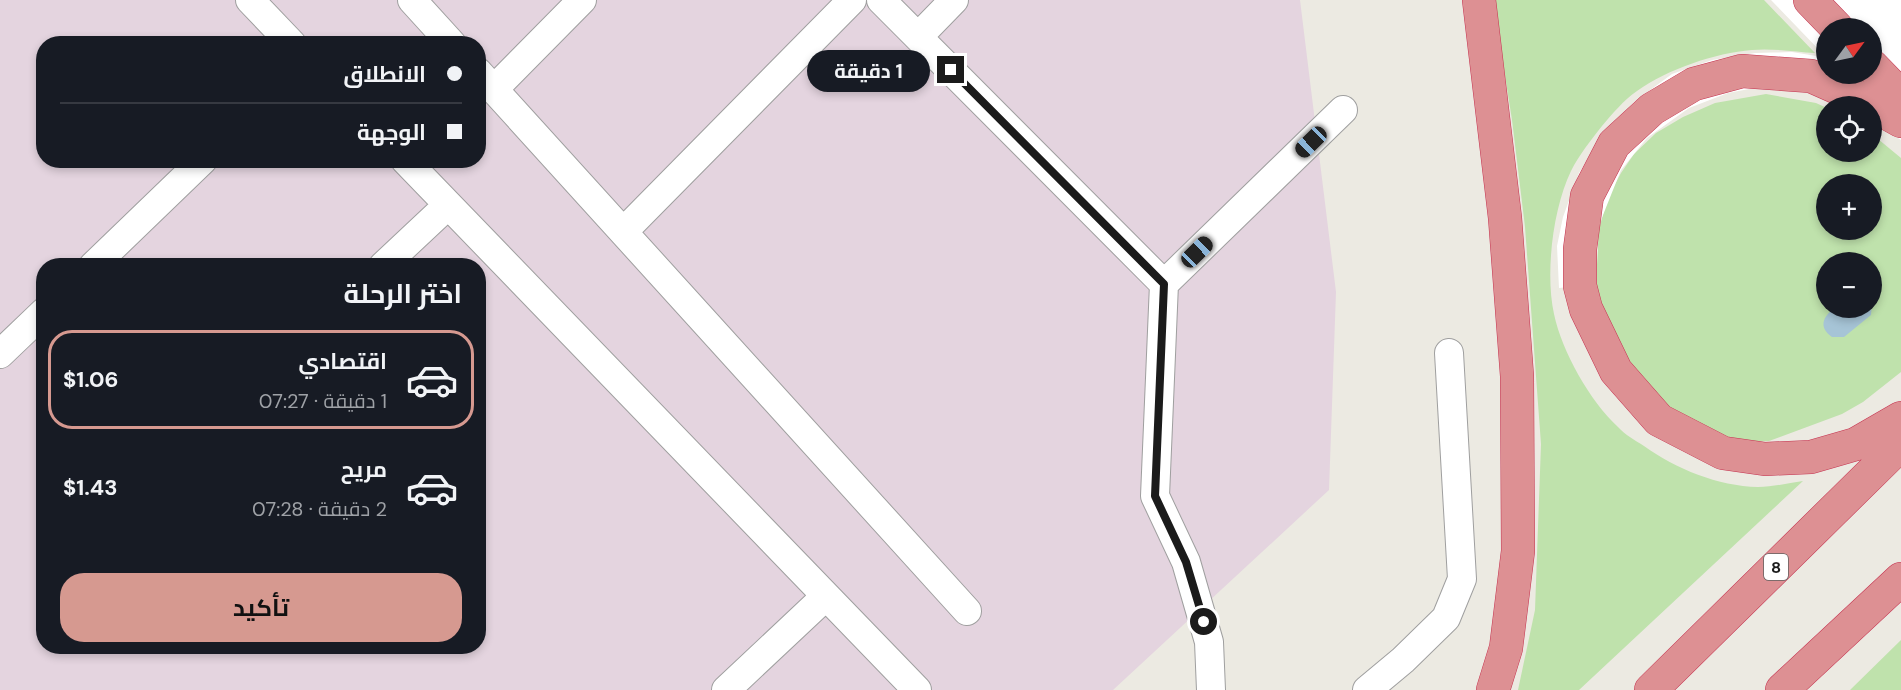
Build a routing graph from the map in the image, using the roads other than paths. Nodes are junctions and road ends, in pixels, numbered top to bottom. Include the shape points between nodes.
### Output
1 (250, 0) edge
2 (412, 0) edge
3 (582, 0) edge
4 (852, 0) edge
5 (881, 0) edge
6 (954, 0) edge
7 (1479, 0) edge
8 (1810, 0) edge
9 (1827, 18) edge
10 (284, 36) edge
11 (445, 36) edge
12 (918, 38) junction
13 (1882, 76) edge
14 (486, 80) edge
15 (1901, 96) edge
16 (1343, 110) dead end
17 (1901, 121) edge
18 (195, 168) edge
19 (413, 168) edge
20 (448, 205) junction
21 (624, 231) junction
22 (101, 258) edge
23 (392, 258) edge
24 (1164, 284) junction
25 (36, 320) edge
26 (1449, 353) dead end
27 (0, 354) edge
28 (1901, 418) edge
29 (1901, 444) edge
30 (1901, 579) edge
31 (826, 596) junction
32 (967, 611) dead end
33 (726, 690) edge
34 (917, 690) edge
35 (1211, 690) edge
36 (1367, 690) edge
37 (1493, 690) edge
38 (1651, 690) edge
39 (1782, 690) edge

1 - 10 lane
2 - 11 lane
3 - 14 lane
4 - 21 lane
5 - 12 lane
6 - 12 lane
7 - 37 highway via 1505,218 1517,376 1518,551 1506,648
8 - 9 highway
12 - 24 lane
13 - 15 highway
14 - 21 lane
16 - 24 lane
17 - 28 highway via 1811,76 1742,71 1694,84 1652,109 1614,144 1587,196 1580,249 1580,286 1586,309 1616,372 1659,420 1723,453 1765,459 1811,457 1856,444
18 - 22 lane
19 - 20 lane
20 - 23 lane
20 - 31 lane
21 - 32 lane
24 - 35 lane via 1155,496 1186,562 1206,631
25 - 27 lane
26 - 36 lane via 1462,579 1446,618
29 - 38 highway, 8
30 - 39 highway
31 - 33 lane
31 - 34 lane

